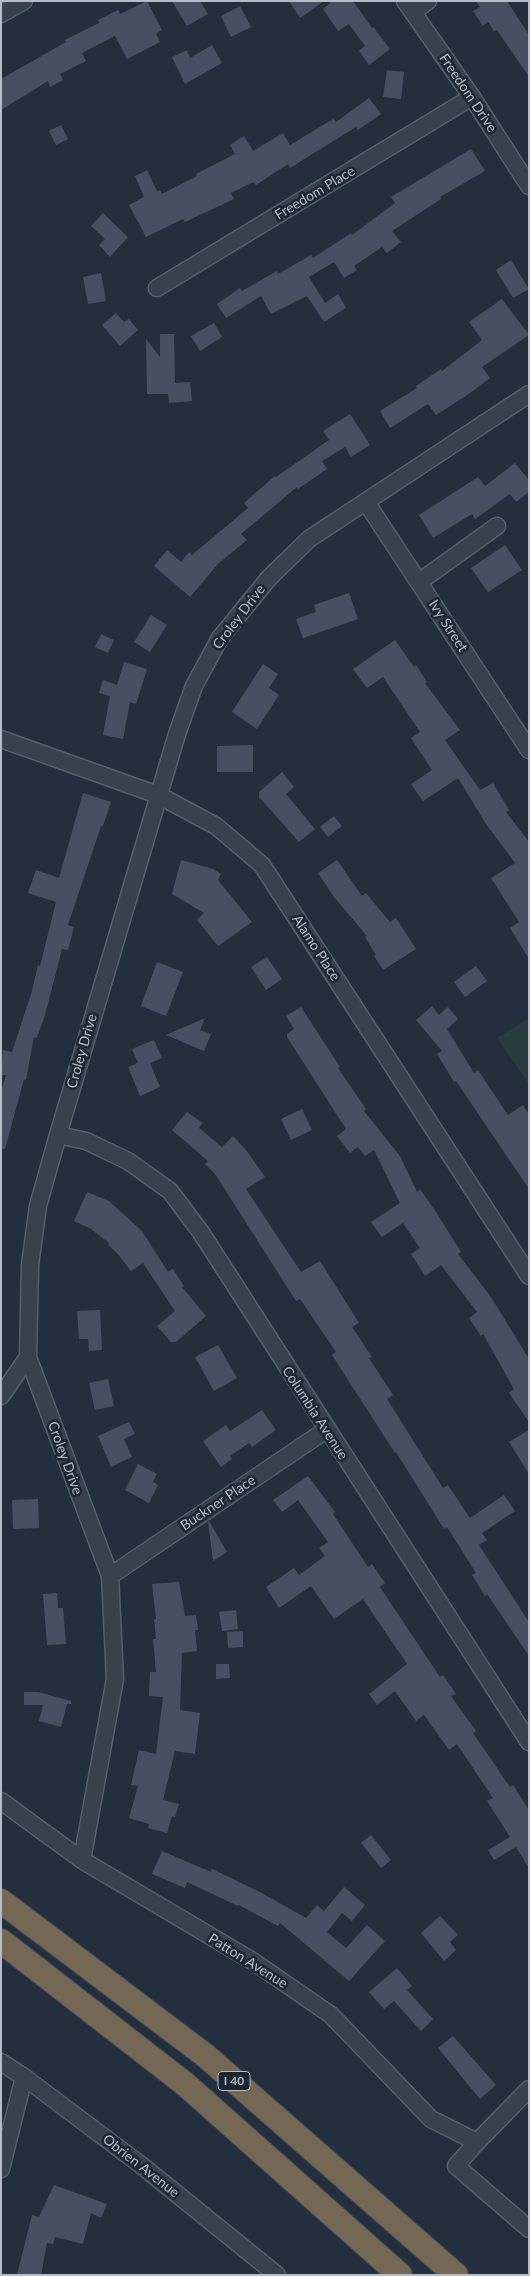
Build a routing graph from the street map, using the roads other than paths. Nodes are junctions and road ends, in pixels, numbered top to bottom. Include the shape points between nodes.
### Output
1 (24, 1) edge
2 (428, 1) edge
3 (409, 7) edge
4 (1, 14) edge
5 (472, 97) junction
6 (529, 186) edge
7 (157, 288) dead end
8 (529, 394) edge
9 (366, 502) junction
10 (497, 526) dead end
11 (419, 582) junction
12 (1, 739) edge
13 (529, 750) edge
14 (158, 795) junction
15 (58, 1135) junction
16 (529, 1276) edge
17 (28, 1357) junction
18 (1, 1396) edge
19 (326, 1430) junction
20 (110, 1576) junction
21 (529, 1742) edge
22 (1, 1801) edge
23 (82, 1860) junction
24 (1, 1902) edge
25 (1, 1941) edge
26 (1, 2062) edge
27 (24, 2077) junction
28 (529, 2089) edge
29 (477, 2142) junction
30 (1, 2169) edge
31 (529, 2230) edge
32 (277, 2275) edge
33 (400, 2275) edge
34 (456, 2275) edge

1 - 4 street
2 - 3 street
3 - 5 street, Freedom Drive
5 - 6 street, Freedom Drive
5 - 7 street, Freedom Place
8 - 9 street, Croley Drive
9 - 11 street, Ivy Street
9 - 14 street, Croley Drive via 309,539 269,578 220,638 194,686
10 - 11 street
11 - 13 street, Ivy Street
12 - 14 street, Alamo Place
14 - 15 street, Croley Drive
14 - 16 street, Alamo Place via 216,826 262,865
15 - 17 street, Croley Drive via 38,1206 30,1264
15 - 19 street, Columbia Avenue via 86,1141 128,1161 170,1191 200,1231
17 - 18 street
17 - 20 street, Croley Drive
19 - 20 street, Buckner Place
19 - 21 street, Columbia Avenue
20 - 23 street, Croley Drive via 115,1679
22 - 23 street, Patton Avenue
23 - 29 street, Patton Avenue via 254,1962 331,2015 431,2119
24 - 34 highway, I 40 via 206,2056
25 - 33 highway, I 40 via 185,2084
26 - 27 street, Obrien Avenue
27 - 30 street
27 - 32 street, Obrien Avenue via 141,2165
28 - 29 street
29 - 31 street via 456,2166

